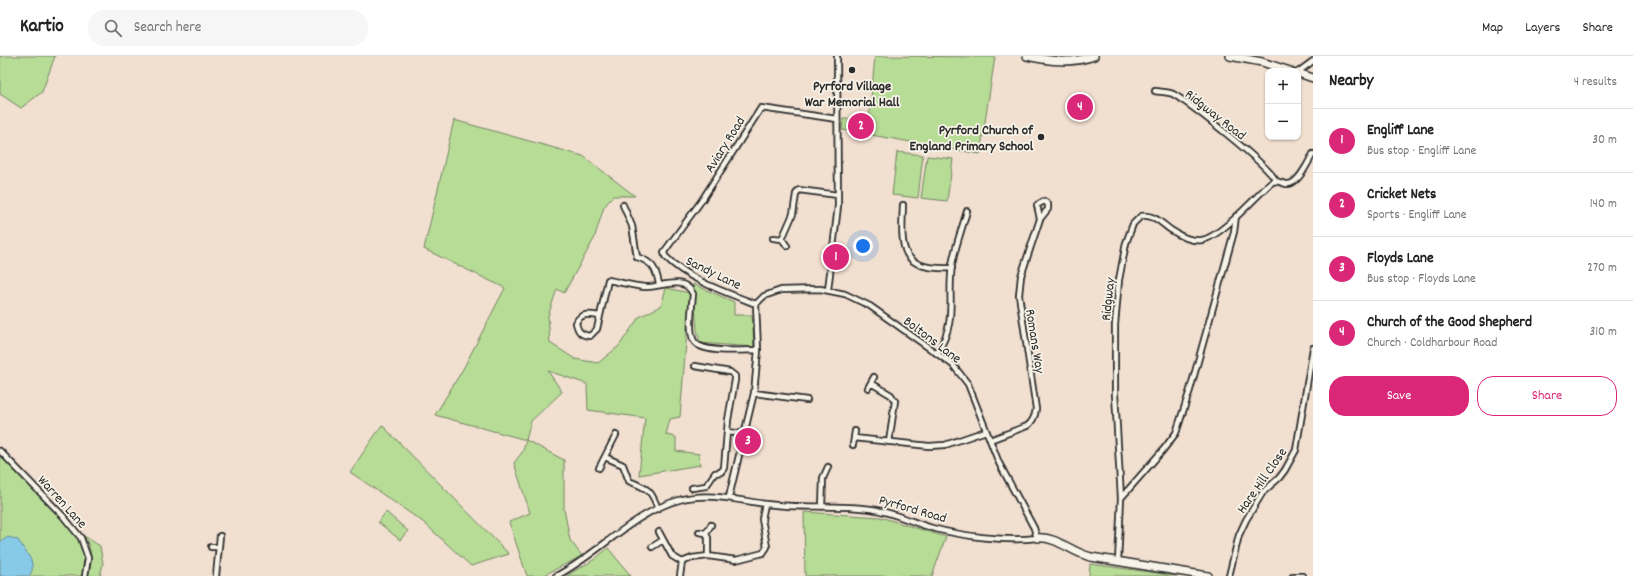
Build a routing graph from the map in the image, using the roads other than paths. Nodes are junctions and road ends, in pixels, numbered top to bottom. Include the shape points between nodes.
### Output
1 (838, 56) edge
2 (1026, 56) edge
3 (1094, 56) edge
4 (1230, 56) edge
5 (1313, 61) edge
6 (1281, 68) edge
7 (1301, 70) edge
8 (1301, 73) edge
9 (1313, 78) edge
10 (1155, 91) dead end
11 (837, 119) junction
12 (1313, 154) edge
13 (1276, 181) junction
14 (838, 195) junction
15 (623, 205) dead end
16 (903, 205) dead end
17 (967, 211) dead end
18 (903, 213) junction
19 (909, 213) dead end
20 (1236, 216) junction
21 (1040, 219) dead end
22 (773, 238) dead end
23 (782, 239) junction
24 (787, 246) dead end
25 (665, 256) joint
26 (952, 268) junction
27 (659, 284) junction
28 (828, 290) junction
29 (756, 304) junction
30 (599, 316) junction
31 (1313, 348) edge
32 (758, 350) junction
33 (937, 353) junction
34 (695, 366) dead end
35 (874, 377) dead end
36 (871, 383) junction
37 (868, 388) dead end
38 (754, 393) junction
39 (807, 400) dead end
40 (855, 431) dead end
41 (986, 431) junction
42 (727, 432) junction
43 (745, 434) junction
44 (616, 435) dead end
45 (854, 438) junction
46 (990, 440) junction
47 (889, 442) junction
48 (853, 445) dead end
49 (0, 451) edge
50 (605, 457) junction
51 (828, 467) dead end
52 (599, 468) dead end
53 (692, 488) dead end
54 (729, 497) junction
55 (1122, 498) junction
56 (765, 504) junction
57 (822, 507) junction
58 (658, 509) junction
59 (711, 525) dead end
60 (660, 532) dead end
61 (699, 532) dead end
62 (706, 533) junction
63 (220, 536) dead end
64 (1037, 538) junction
65 (663, 540) junction
66 (211, 547) dead end
67 (219, 547) junction
68 (652, 547) dead end
69 (708, 556) junction
70 (682, 562) junction
71 (1118, 562) junction
72 (85, 576) edge
73 (216, 576) edge
74 (556, 576) edge
75 (680, 576) edge
76 (1208, 576) edge
77 (1229, 576) edge
78 (1294, 576) edge
79 (1303, 576) edge

1 - 11 street
2 - 3 street via 1061,61 1078,61
4 - 6 street
5 - 7 street
8 - 9 street
10 - 13 street, Ridgway Road via 1172,94 1209,121 1246,151
11 - 14 street
11 - 25 street, Aviary Road via 761,108 702,200 664,252
12 - 13 street via 1292,183
13 - 20 street, Ridgway via 1269,184
14 - 23 street via 799,190 793,214
14 - 28 street
15 - 27 street via 632,226 634,251 637,257 654,267
16 - 18 street
17 - 26 street via 968,218
18 - 19 street
18 - 26 street via 902,245 909,257 928,268
20 - 55 street via 1234,232 1176,433
20 - 55 street, Ridgway via 1210,237 1200,240 1180,236 1150,216 1141,216 1131,228 1121,267 1115,325 1115,402
21 - 46 street, Romans Way via 1021,276 1019,295 1036,415 1027,426
22 - 23 street
23 - 24 street
25 - 29 street, Sandy Lane via 677,267 714,288
26 - 33 street via 949,329
27 - 30 street via 646,287 608,280
27 - 32 street via 685,285 690,289 693,294 691,332 694,342 699,346 708,349
28 - 29 street, Boltons Lane via 781,290 764,296
28 - 33 street, Boltons Lane via 860,300
29 - 32 street
30 - 30 street via 582,315 576,323 579,332 584,335 594,334
31 - 77 street, Hare Hill Close via 1296,450 1285,470 1263,492 1246,520 1239,535
32 - 38 street
33 - 41 street, Boltons Lane via 953,364 968,384
34 - 42 street via 730,372 735,376
35 - 36 street
36 - 37 street
36 - 47 street via 891,395 894,401
38 - 39 street
38 - 43 street
40 - 45 street
41 - 46 street, Boltons Lane
41 - 47 street via 945,445
42 - 43 street
42 - 53 street via 724,470 715,473 706,486
43 - 54 street
44 - 50 street
45 - 47 street
45 - 48 street
46 - 64 street, Boltons Lane
49 - 72 street, Warren Lane via 81,538 88,558
50 - 52 street
50 - 58 street via 623,465 629,481 650,491
51 - 57 street via 823,478
54 - 56 street, Pyrford Road
54 - 58 street, Pyrford Road via 694,497
55 - 71 street, Ridgway
56 - 57 street, Pyrford Road
56 - 69 street via 762,519 766,551 736,560
57 - 64 street, Pyrford Road via 883,511 932,528 958,533 1010,539
58 - 74 street, Pyrford Road
59 - 62 street
60 - 65 street
61 - 62 street
62 - 69 street
63 - 67 street
64 - 71 street, Pyrford Road via 1056,541 1080,554
65 - 68 street
65 - 70 street via 672,556
66 - 67 street
67 - 73 street
69 - 70 street
70 - 75 street
71 - 76 street, Pyrford Road
78 - 79 street

